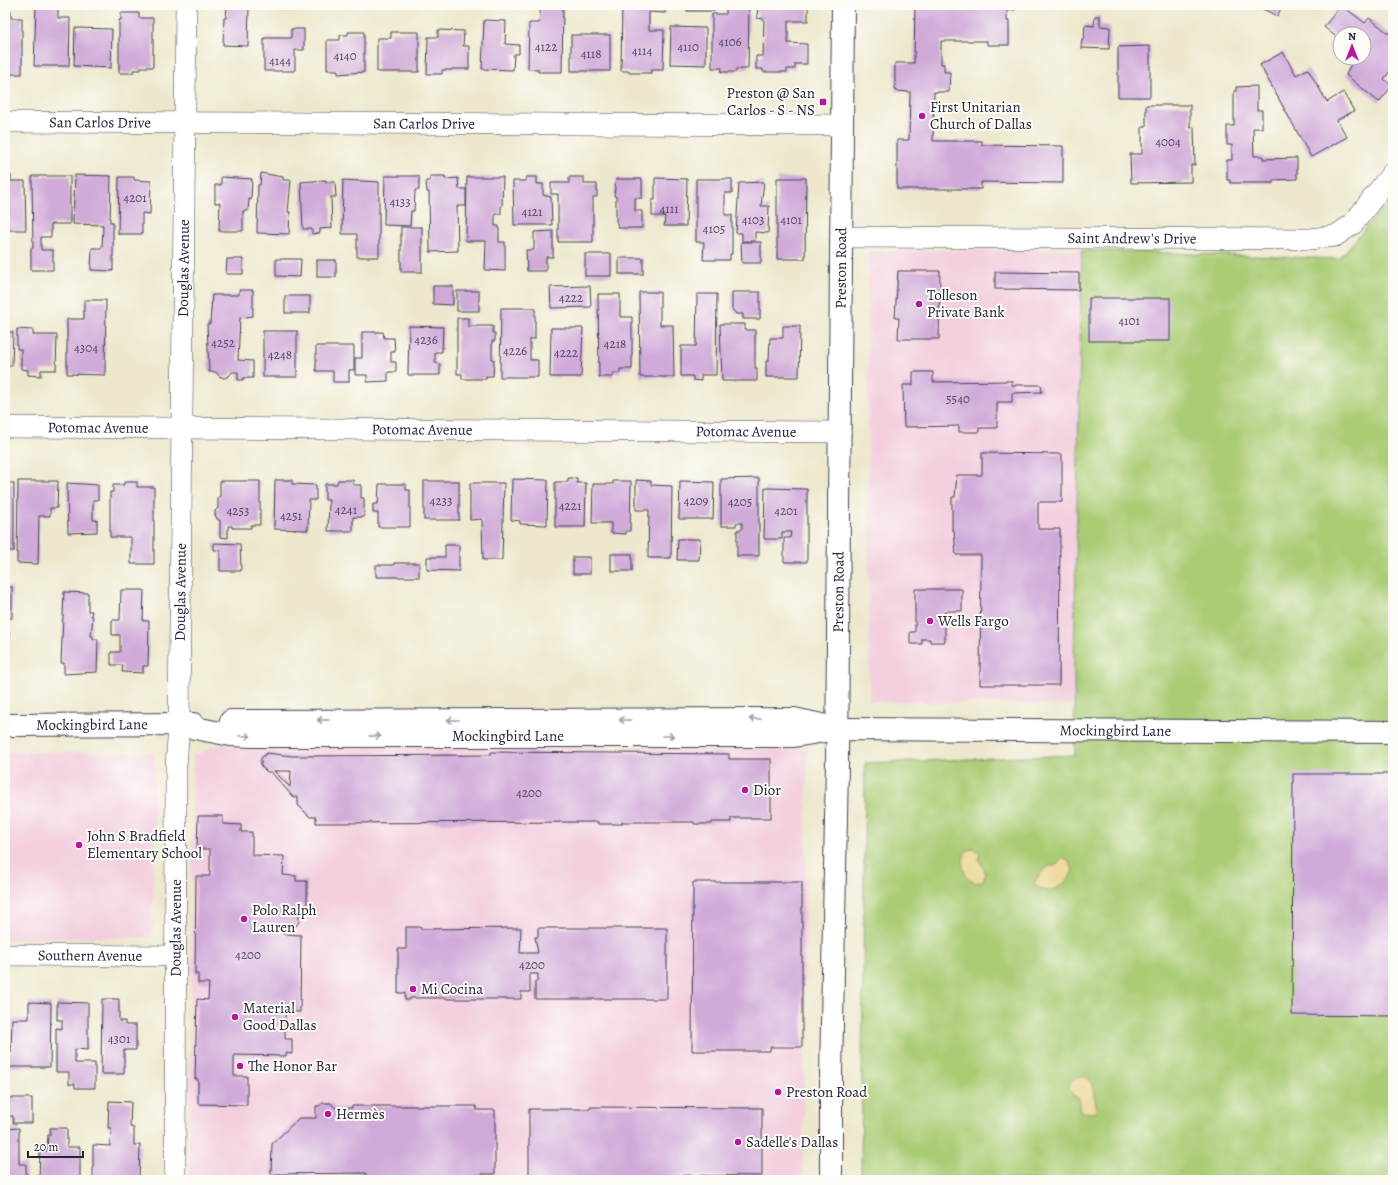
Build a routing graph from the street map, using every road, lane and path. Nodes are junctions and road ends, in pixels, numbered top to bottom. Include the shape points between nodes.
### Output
1 (186, 5) edge
2 (843, 5) edge
3 (5, 122) edge
4 (185, 122) junction
5 (842, 125) junction
6 (1393, 172) edge
7 (841, 238) junction
8 (5, 427) edge
9 (182, 427) junction
10 (840, 432) junction
11 (5, 725) edge
12 (179, 725) junction
13 (837, 729) junction
14 (1393, 732) edge
15 (5, 956) edge
16 (175, 956) junction
17 (175, 1180) edge
18 (831, 1180) edge

1 - 4 street, Douglas Avenue
2 - 5 main road, Preston Road
3 - 4 street, San Carlos Drive
4 - 5 street, San Carlos Drive
4 - 9 street, Douglas Avenue
5 - 7 main road, Preston Road
6 - 7 street, Saint Andrew's Drive via 1353,224 1335,236 1310,239
7 - 10 main road, Preston Road
8 - 9 street, Potomac Avenue
9 - 10 street, Potomac Avenue
9 - 12 street, Douglas Avenue
10 - 13 main road, Preston Road
11 - 12 main road, Mockingbird Lane
12 - 13 main road, Mockingbird Lane via 231,721 571,728 794,719
12 - 16 street, Douglas Avenue via 176,766
13 - 14 main road, Mockingbird Lane
13 - 18 main road, Preston Road
15 - 16 street, Southern Avenue
16 - 17 street, Douglas Avenue

